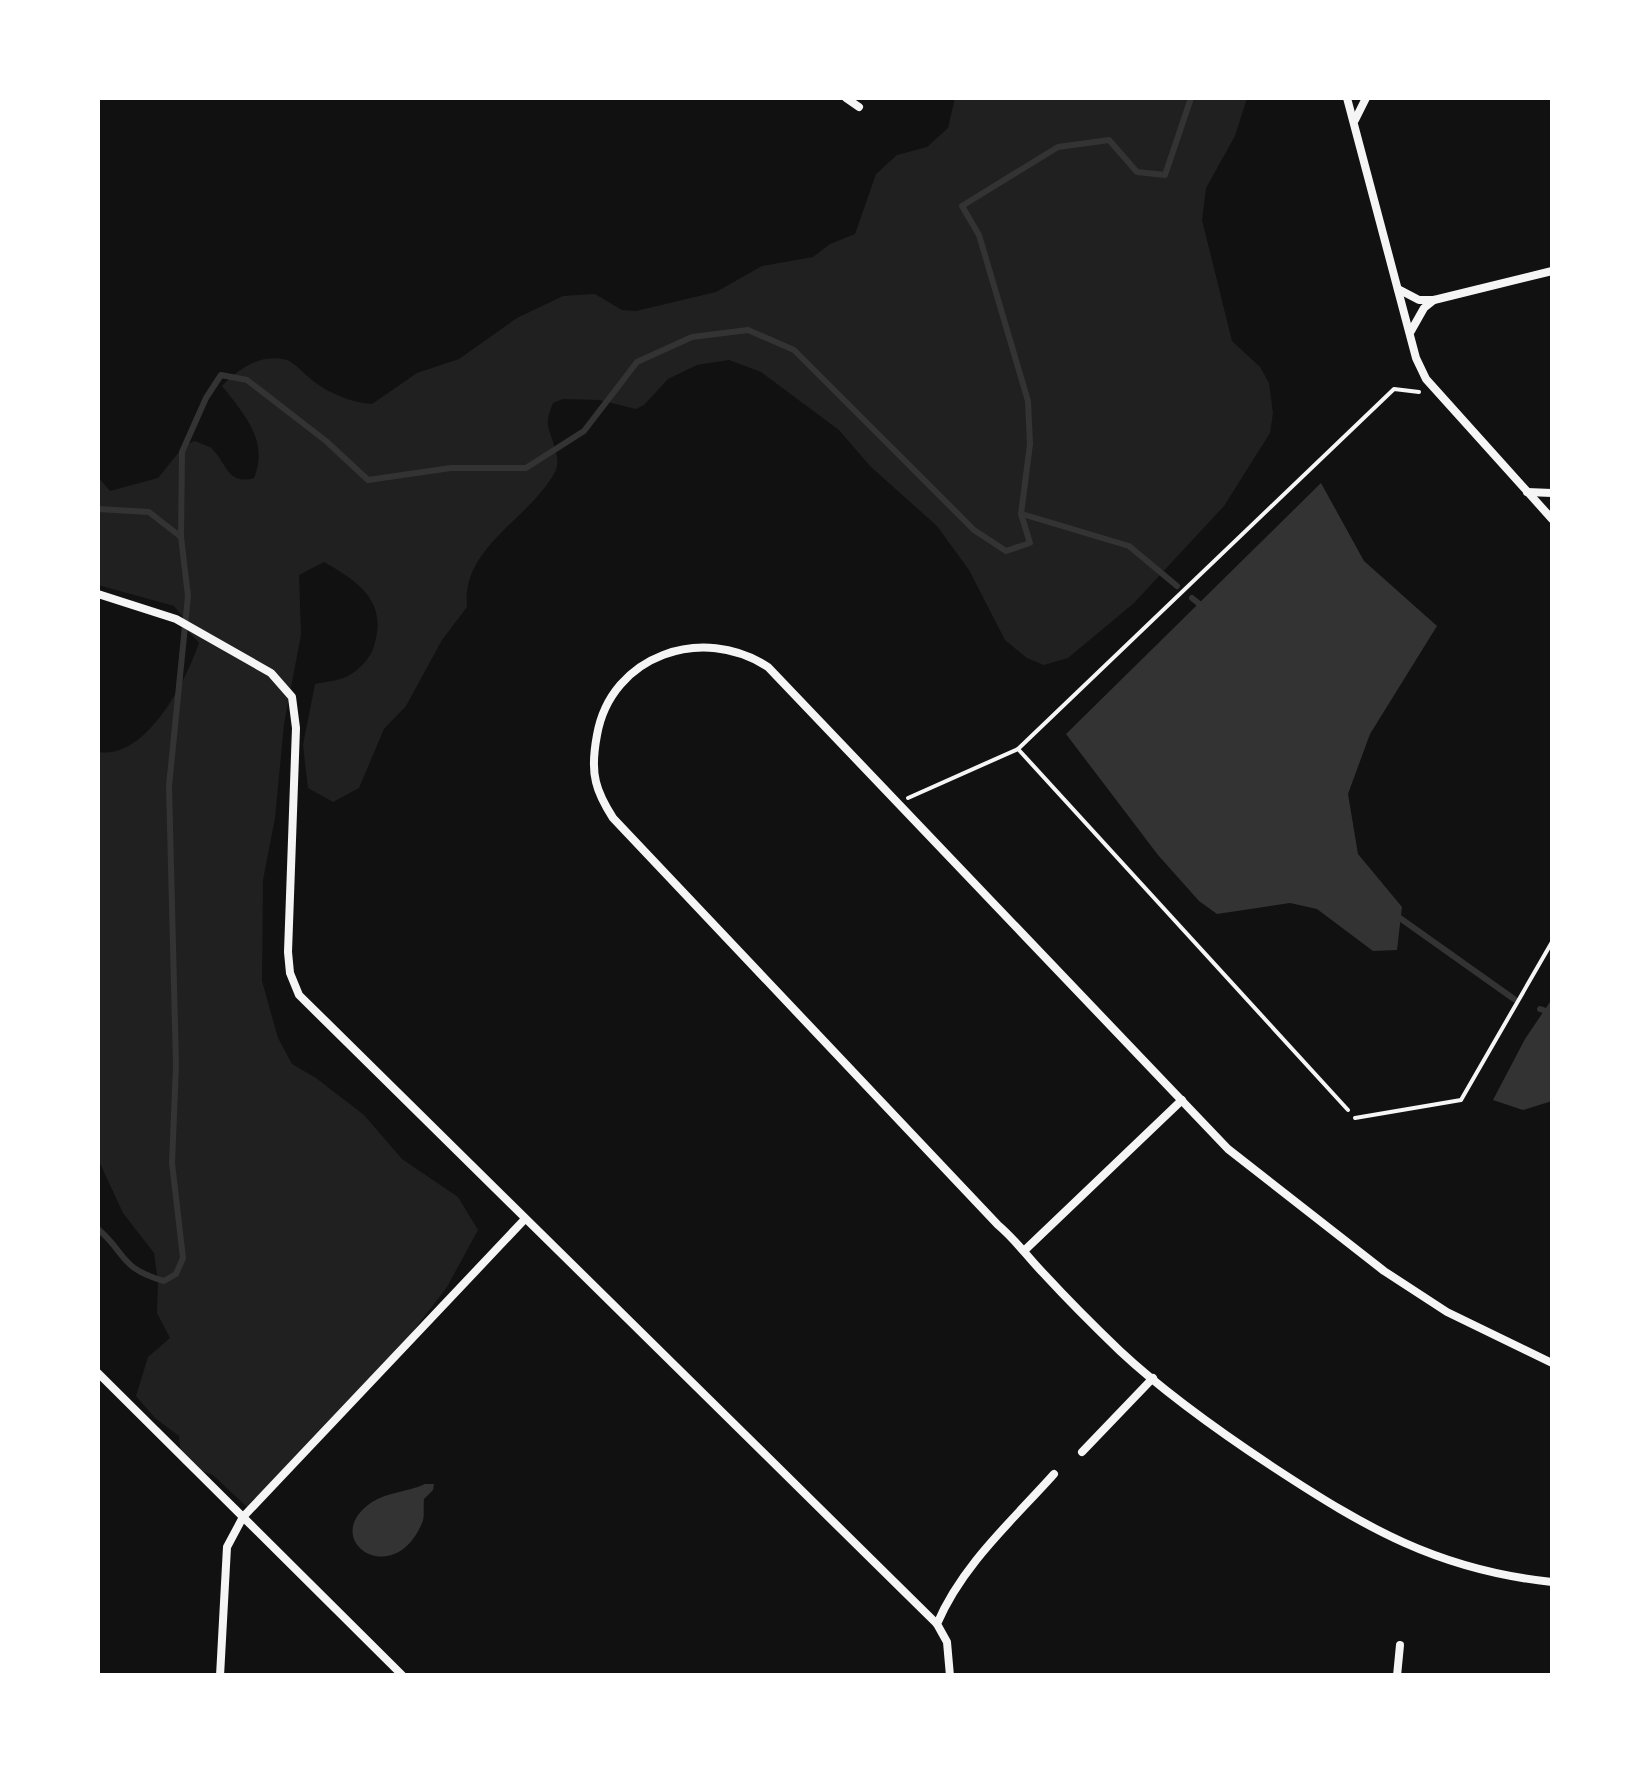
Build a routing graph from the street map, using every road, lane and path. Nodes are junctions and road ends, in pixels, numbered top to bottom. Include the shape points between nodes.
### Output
1 (846, 98) edge
2 (1348, 98) edge
3 (1366, 98) edge
4 (859, 107) dead end
5 (1354, 123) junction
6 (1552, 270) edge
7 (1398, 289) junction
8 (1434, 300) junction
9 (1410, 334) junction
10 (1443, 398) junction
11 (1526, 492) junction
12 (1552, 493) edge
13 (1552, 519) edge
14 (98, 594) edge
15 (1018, 749) junction
16 (898, 802) junction
17 (1552, 942) edge
18 (1182, 1100) junction
19 (1355, 1118) joint
20 (524, 1220) junction
21 (1026, 1249) junction
22 (1552, 1363) edge
23 (98, 1372) edge
24 (1154, 1378) junction
25 (1082, 1452) dead end
26 (1054, 1474) dead end
27 (243, 1516) junction
28 (1552, 1582) edge
29 (937, 1624) junction
30 (1400, 1645) dead end
31 (220, 1676) edge
32 (402, 1676) edge
33 (950, 1676) edge
34 (1397, 1676) edge

1 - 4 street
2 - 5 street
3 - 5 street
5 - 7 street
6 - 8 street
7 - 8 street
7 - 9 street
8 - 9 street
9 - 10 street via 1426,379
10 - 11 street
10 - 15 path via 1394,389
11 - 12 street
11 - 13 street
14 - 20 street via 176,619 271,673 292,697 288,952 298,995
15 - 16 path
15 - 19 path
16 - 18 street
16 - 21 street via 781,678 729,649 698,646 663,654 639,667 604,708 594,749 596,783 613,818
17 - 19 lane via 1461,1100
18 - 21 street
18 - 22 street via 1228,1149 1384,1271 1446,1312
20 - 27 street
20 - 29 street
21 - 24 street
23 - 27 street
24 - 25 street
24 - 28 street via 1224,1435 1384,1536 1460,1564
26 - 29 street via 965,1572
27 - 31 street via 228,1547
27 - 32 street
29 - 33 street via 947,1642
30 - 34 street

